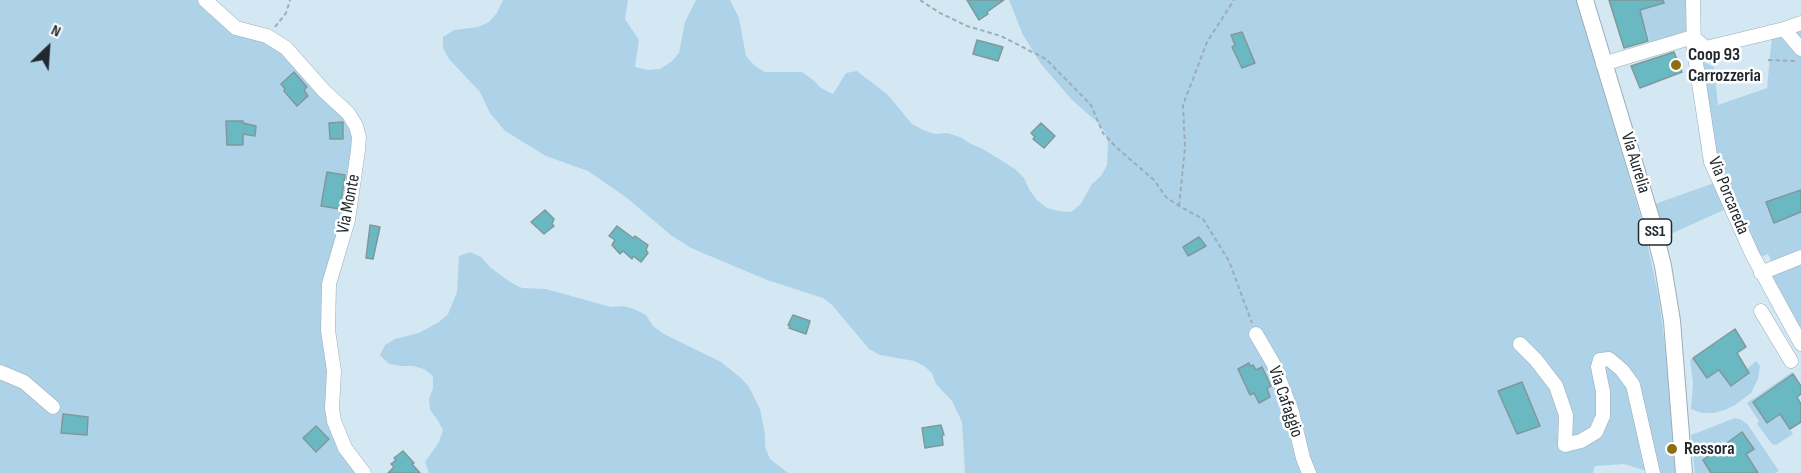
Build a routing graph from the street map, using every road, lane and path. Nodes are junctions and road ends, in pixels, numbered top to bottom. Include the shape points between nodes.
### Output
1 (205, 0) edge
2 (290, 0) edge
3 (920, 0) edge
4 (1233, 0) edge
5 (1585, 0) edge
6 (1693, 0) edge
7 (1801, 23) edge
8 (1784, 29) junction
9 (267, 36) junction
10 (1693, 38) junction
11 (1801, 49) edge
12 (1768, 60) dead end
13 (1801, 61) edge
14 (1604, 64) junction
15 (1179, 206) junction
16 (1801, 257) edge
17 (1761, 273) junction
18 (1761, 311) dead end
19 (1256, 334) joint
20 (1801, 344) edge
21 (1520, 345) dead end
22 (1791, 361) dead end
23 (0, 372) edge
24 (54, 407) dead end
25 (364, 473) edge
26 (1309, 473) edge
27 (1653, 473) edge
28 (1684, 473) edge

1 - 9 street, Via Monte via 236,28
2 - 9 path via 286,13
3 - 15 path via 939,13 1001,36 1046,59 1091,105 1103,133
4 - 15 path via 1207,42 1183,105 1185,147
5 - 14 main road, Via Aurelia / SS1
6 - 10 street, Via Porcareda
7 - 8 street
8 - 10 street via 1706,48
8 - 11 street
9 - 25 street, Via Monte via 286,48 348,113 359,137 348,220 329,284 328,330 334,371 334,421 345,448
10 - 14 street
10 - 17 street, Via Porcareda via 1711,162
12 - 13 path
14 - 28 main road, Via Aurelia / SS1 via 1663,266 1672,321
15 - 19 path via 1203,219 1229,261
16 - 17 street
17 - 20 street, Via Porcareda
18 - 22 street
19 - 26 street, Via Cafaggio via 1273,363 1288,402
21 - 27 street via 1556,386 1566,415 1565,445 1596,432 1603,416 1600,360 1609,359 1622,370 1632,385
23 - 24 street via 24,382

